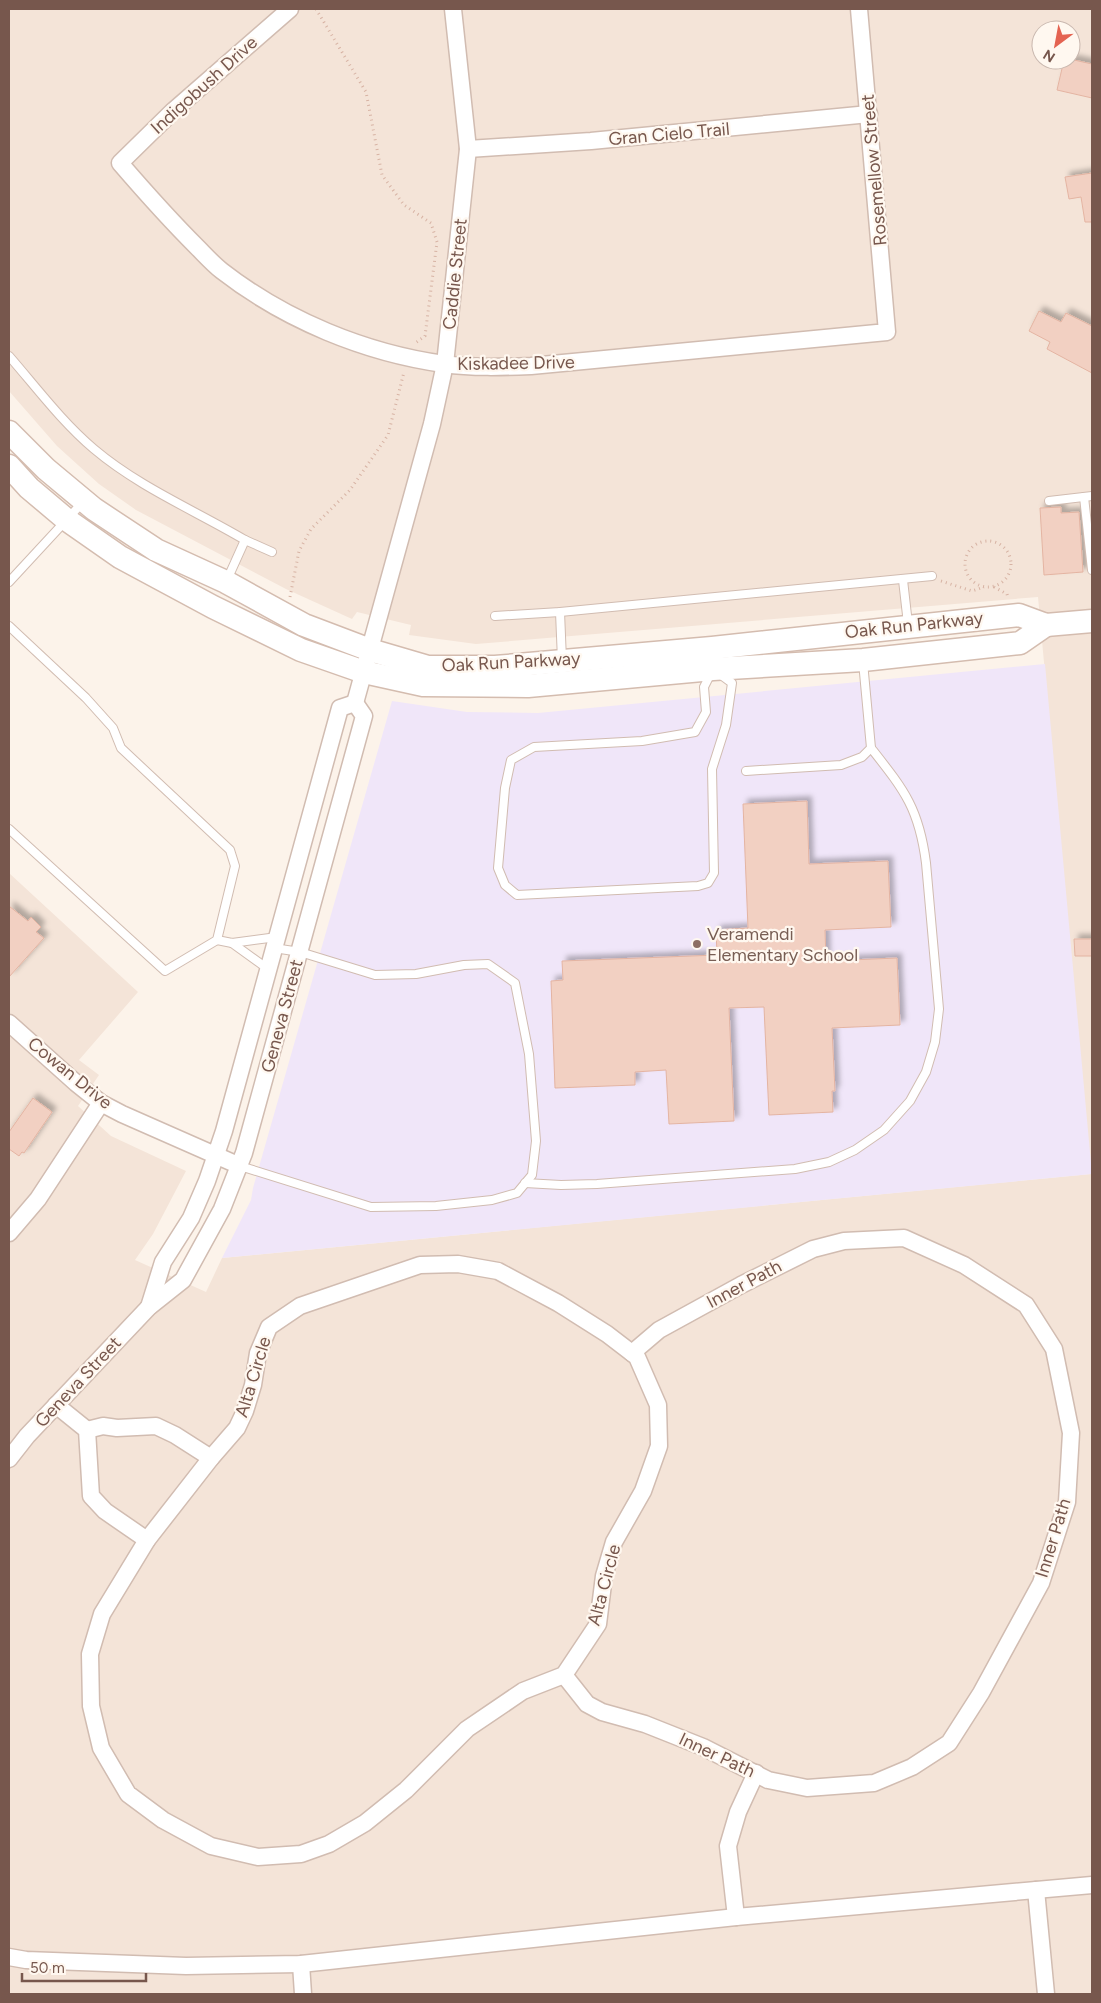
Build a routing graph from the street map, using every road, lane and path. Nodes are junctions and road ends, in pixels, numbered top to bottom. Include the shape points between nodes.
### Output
1 (316, 9) edge
2 (453, 9) edge
3 (859, 9) edge
4 (284, 11) edge
5 (869, 114) junction
6 (468, 148) junction
7 (120, 163) joint
8 (887, 332) joint
9 (9, 356) edge
10 (405, 357) junction
11 (445, 364) junction
12 (9, 432) edge
13 (9, 466) edge
14 (1092, 496) edge
15 (1084, 497) junction
16 (84, 501) junction
17 (1049, 501) dead end
18 (67, 520) junction
19 (245, 540) junction
20 (272, 552) dead end
21 (1092, 570) edge
22 (932, 576) joint
23 (903, 580) junction
24 (9, 582) edge
25 (226, 582) junction
26 (993, 586) junction
27 (984, 587) junction
28 (289, 599) dead end
29 (1010, 604) dead end
30 (560, 612) junction
31 (495, 616) dead end
32 (1092, 621) edge
33 (1046, 625) junction
34 (9, 626) edge
35 (908, 626) junction
36 (370, 650) junction
37 (713, 658) junction
38 (562, 660) junction
39 (863, 660) junction
40 (364, 672) junction
41 (355, 703) junction
42 (871, 748) junction
43 (746, 771) dead end
44 (9, 829) edge
45 (218, 940) junction
46 (276, 942) junction
47 (232, 943) junction
48 (300, 952) junction
49 (268, 969) junction
50 (9, 1023) edge
51 (101, 1102) junction
52 (216, 1155) junction
53 (240, 1166) junction
54 (525, 1183) junction
55 (9, 1233) edge
56 (149, 1307) junction
57 (632, 1353) junction
58 (56, 1405) junction
59 (87, 1430) junction
60 (9, 1458) edge
61 (211, 1458) junction
62 (147, 1540) junction
63 (564, 1675) junction
64 (756, 1773) junction
65 (1092, 1885) edge
66 (1036, 1890) junction
67 (736, 1917) junction
68 (9, 1957) edge
69 (301, 1964) junction
70 (303, 1994) edge
71 (1046, 1994) edge

1 - 10 path via 366,92 382,175 404,205 431,223 437,242 424,336 414,343
2 - 6 street, Caddie Street
3 - 5 street, Rosemellow Street
4 - 7 street, Indigobush Drive
5 - 6 street, Gran Cielo Trail via 620,138
5 - 8 street, Rosemellow Street
6 - 11 street, Caddie Street
7 - 10 street, Kiskadee Drive via 169,220 221,270 307,322 365,347
8 - 11 street, Kiskadee Drive via 531,366
9 - 19 lane via 93,449 164,496
10 - 11 street, Kiskadee Drive
10 - 28 path via 404,374 388,435 350,490 311,529 299,551
11 - 36 street, Caddie Street via 432,424
12 - 16 street, Oak Run Parkway
13 - 18 street, Oak Run Parkway
14 - 15 lane
15 - 17 lane
15 - 21 lane
16 - 18 lane
16 - 25 street, Oak Run Parkway via 156,550
18 - 24 lane
18 - 40 street, Oak Run Parkway via 120,557 213,607 301,650
19 - 20 lane
19 - 25 lane
22 - 23 lane
22 - 27 path via 972,591
23 - 30 lane
23 - 35 lane
25 - 36 street, Oak Run Parkway via 304,624
26 - 27 path
26 - 27 path via 1006,578 1011,563 1005,549 992,541 976,544 966,556 966,572 976,584
26 - 29 path via 1007,594
30 - 31 lane
30 - 38 lane
32 - 33 street, Oak Run Parkway
33 - 35 street, Oak Run Parkway via 1019,615
33 - 39 street, Oak Run Parkway via 1020,642
34 - 45 lane via 86,698 113,728 121,748 230,850 235,866
35 - 37 street, Oak Run Parkway
36 - 38 street, Oak Run Parkway via 428,667 496,667
36 - 40 street
37 - 37 lane via 704,687 706,712 695,732 642,741 534,747 511,760 505,788 498,868 505,885 517,895 708,883 714,873 712,769 726,725 732,684
37 - 38 street, Oak Run Parkway
37 - 39 street, Oak Run Parkway
37 - 40 street, Oak Run Parkway via 528,686 423,685
39 - 42 lane
40 - 41 street
41 - 46 street, Geneva Street via 340,708
41 - 48 street, Geneva Street via 364,716
42 - 43 lane via 862,757 841,765
42 - 54 lane via 902,788 916,816 926,863 939,1009 935,1042 926,1072 910,1101 884,1130 855,1150 829,1162 795,1169 679,1179 570,1185
44 - 45 lane via 164,971
45 - 47 lane
46 - 47 lane
46 - 48 lane
46 - 49 street, Geneva Street
47 - 49 lane
48 - 53 street, Geneva Street
48 - 54 lane via 375,975 416,974 488,964 515,983 529,1054 536,1141 532,1175
49 - 52 street, Geneva Street
50 - 51 street, Cowan Drive
51 - 52 street, Cowan Drive
51 - 55 street via 38,1200
52 - 53 street, Cowan Drive
52 - 56 street, Geneva Street via 191,1218 163,1262
53 - 54 lane via 371,1207 436,1206 492,1200 517,1192
53 - 56 street, Geneva Street via 222,1209 183,1280
56 - 58 street, Geneva Street
57 - 61 street, Alta Circle via 558,1303 498,1270 458,1264 420,1265 300,1306 269,1327 258,1353 246,1412 237,1428
57 - 63 street, Alta Circle via 638,1357 658,1405 660,1446 643,1492 614,1542 604,1576 598,1624
57 - 64 street, Inner Path via 659,1330 813,1249 844,1241 878,1238 904,1238 964,1265 1026,1305 1054,1349 1071,1433 1067,1502 1041,1582 982,1694 949,1743 912,1767 874,1783 807,1788 768,1780
58 - 59 street
58 - 60 street, Geneva Street
59 - 61 street via 103,1426 156,1426
59 - 62 street via 91,1496 105,1512
61 - 62 street, Alta Circle
62 - 63 street, Alta Circle via 102,1614 90,1654 91,1706 101,1748 128,1794 163,1820 211,1846 258,1857 301,1854 329,1844 365,1823 406,1790 467,1729 523,1691
63 - 64 street, Inner Path via 587,1704 602,1712 645,1724
64 - 67 street via 738,1812 728,1846
65 - 66 street
66 - 67 street
66 - 71 street
67 - 69 street
68 - 69 street via 186,1966
69 - 70 street

